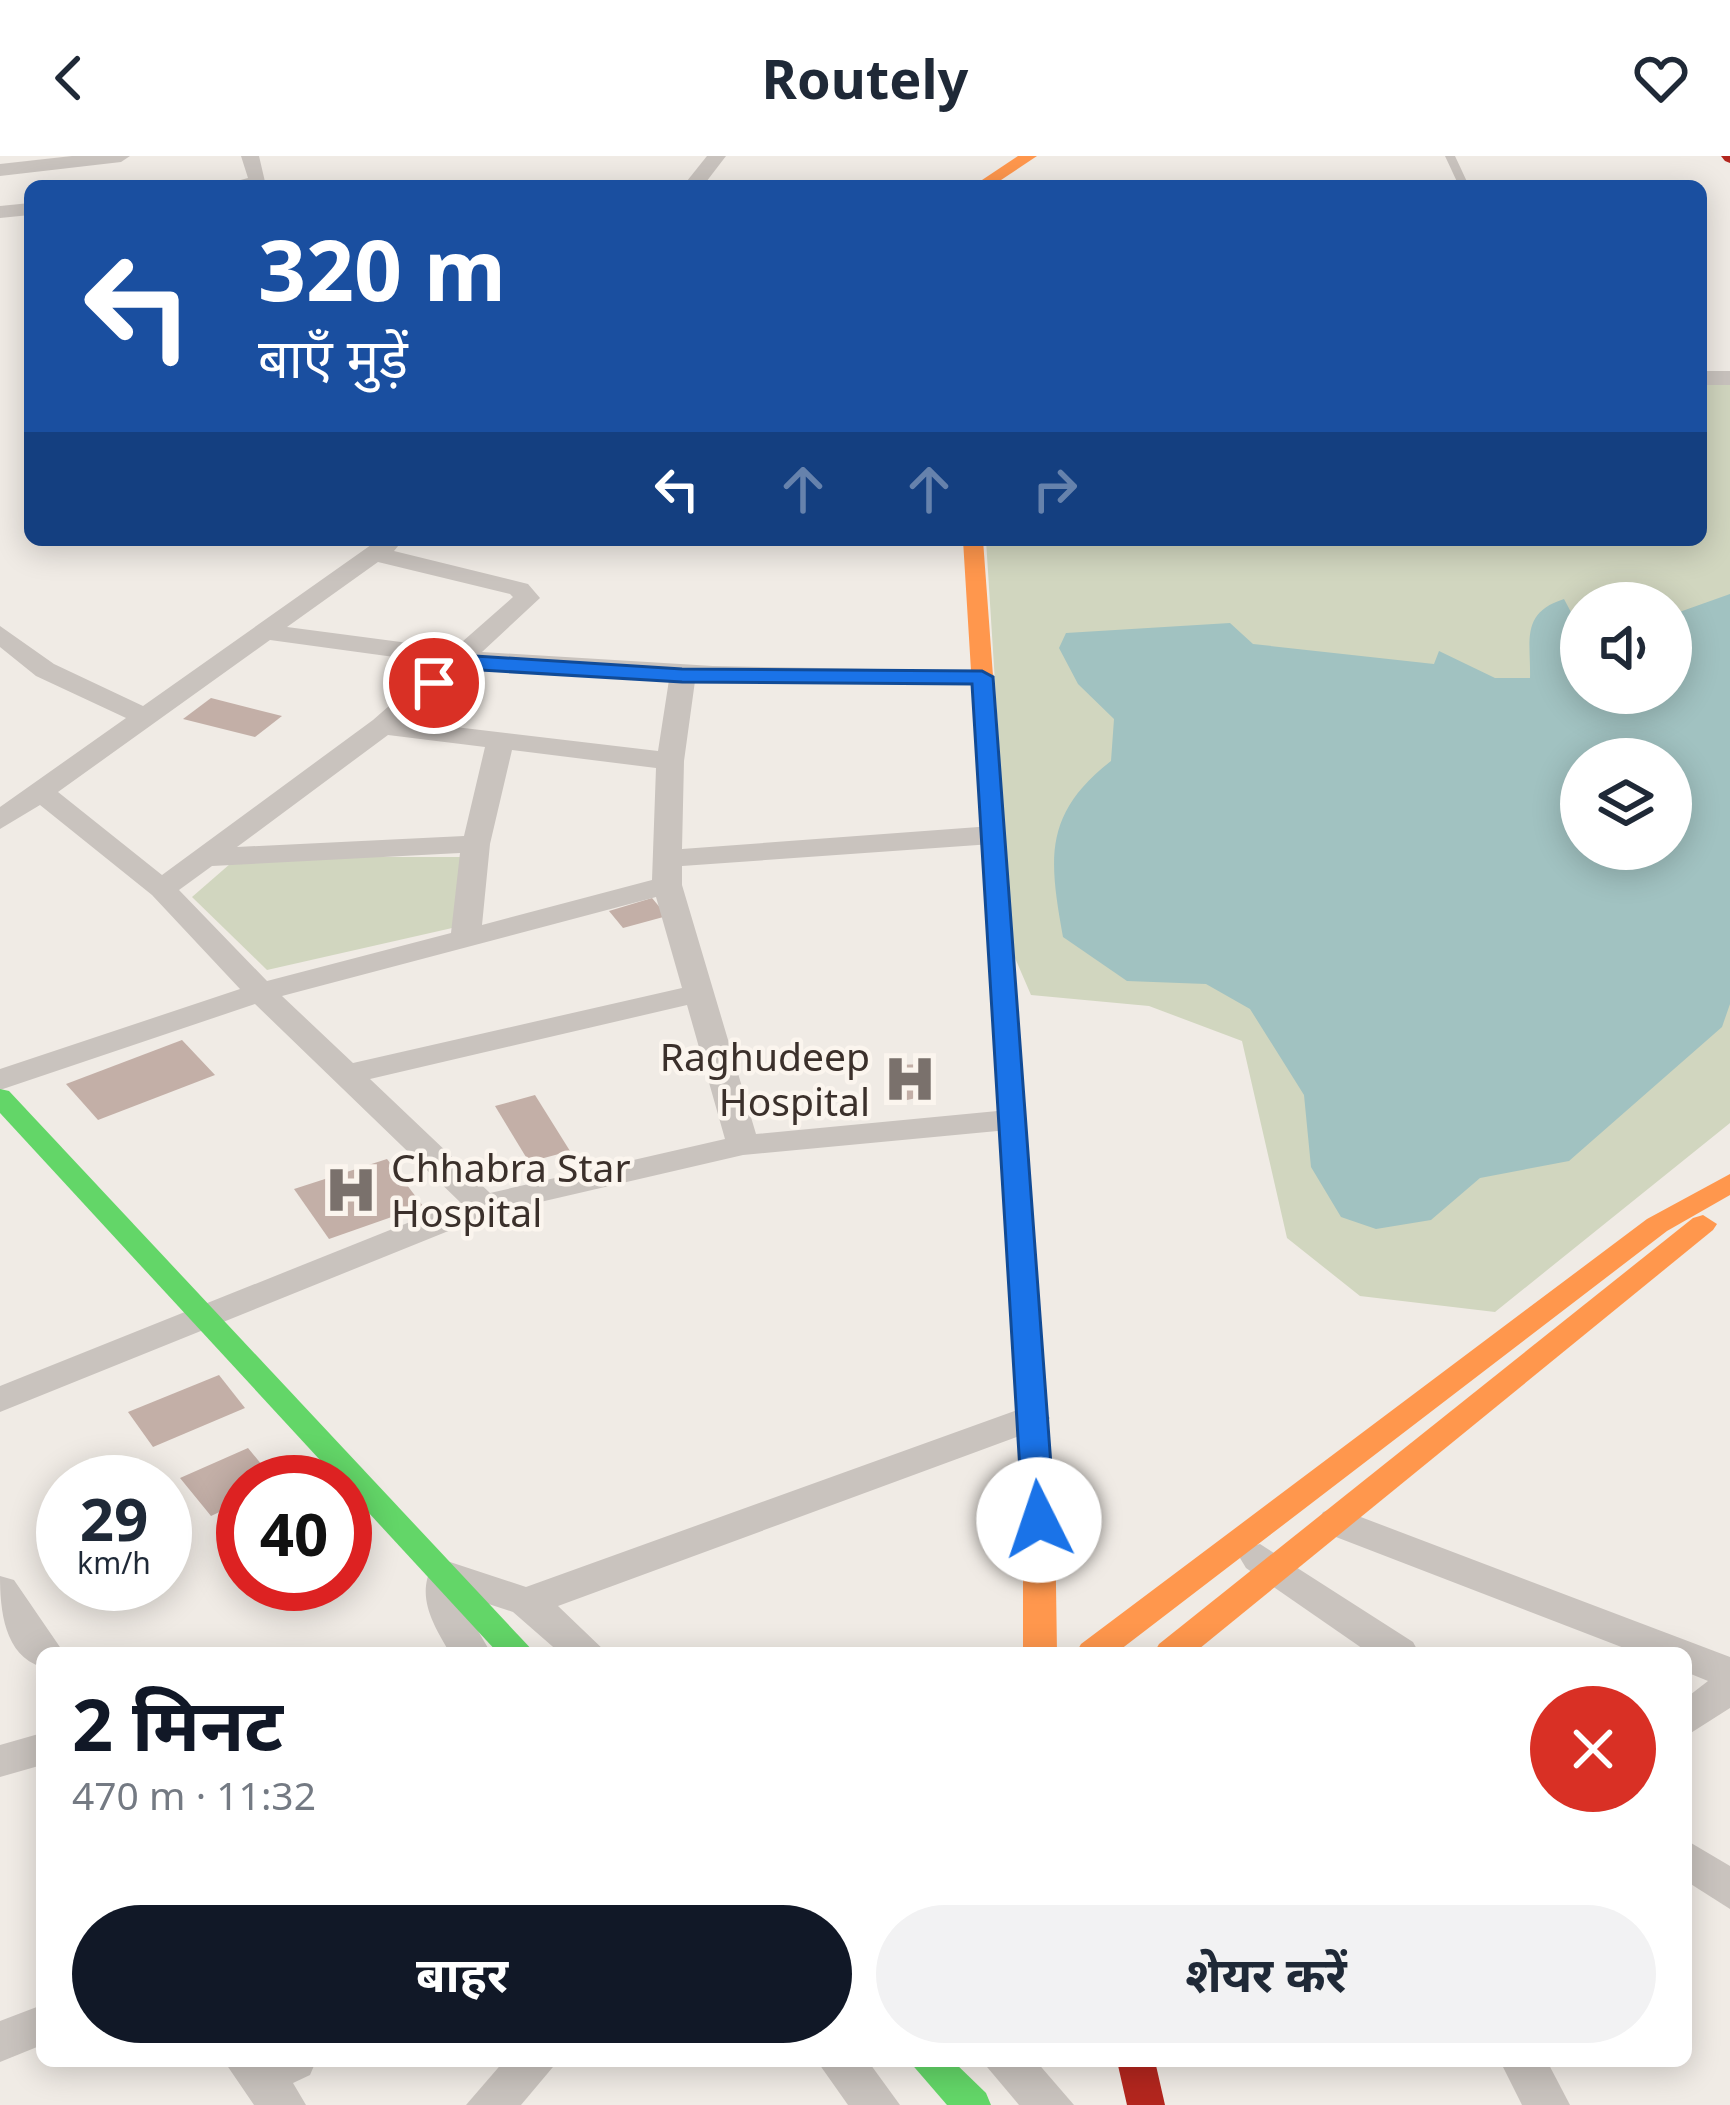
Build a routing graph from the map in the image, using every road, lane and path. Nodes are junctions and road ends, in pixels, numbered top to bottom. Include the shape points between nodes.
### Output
1 (121, 156) edge
2 (717, 156) edge
3 (1030, 156) edge
4 (0, 170) edge
5 (698, 180) edge
6 (991, 180) edge
7 (973, 546) edge
8 (384, 547) edge
9 (268, 632) junction
10 (6, 646) edge
11 (459, 662) junction
12 (682, 676) junction
13 (982, 677) junction
14 (147, 718) junction
15 (383, 726) junction
16 (500, 742) junction
17 (670, 761) junction
18 (41, 792) junction
19 (0, 820) edge
20 (992, 835) junction
21 (476, 844) junction
22 (210, 856) junction
23 (666, 873) junction
24 (162, 889) junction
25 (465, 938) junction
26 (260, 992) junction
27 (695, 994) junction
28 (350, 1074) junction
29 (0, 1080) edge
30 (0, 1097) edge
31 (1008, 1120) junction
32 (743, 1145) junction
33 (1730, 1183) edge
34 (483, 1205) junction
35 (1724, 1212) edge
36 (208, 1314) junction
37 (0, 1400) edge
38 (1031, 1418) junction
39 (1337, 1522) junction
40 (1238, 1544) junction
41 (1276, 1569) junction
42 (447, 1575) junction
43 (527, 1601) junction
44 (4, 1603) edge
45 (39, 1647) edge
46 (467, 1647) edge
47 (513, 1647) edge
48 (580, 1647) edge
49 (1040, 1647) edge
50 (1102, 1647) edge
51 (1178, 1647) edge
52 (1390, 1647) edge
53 (1664, 1647) edge
54 (1692, 1658) edge
55 (1730, 1672) edge
56 (1730, 1686) edge
57 (1692, 1715) edge
58 (36, 1751) edge
59 (0, 1761) edge
60 (1692, 1862) edge
61 (1730, 1891) edge
62 (36, 2027) edge
63 (0, 2042) edge
64 (529, 2067) edge
65 (845, 2067) edge
66 (934, 2067) edge
67 (1011, 2067) edge
68 (1137, 2067) edge
69 (1526, 2067) edge
70 (490, 2105) edge
71 (876, 2105) edge
72 (972, 2105) edge
73 (1050, 2105) edge
74 (1146, 2105) edge
75 (1546, 2105) edge

1 - 4 street
2 - 5 street
3 - 6 street
7 - 13 street
8 - 9 street
8 - 11 street via 524,593 522,604
9 - 11 street
9 - 14 street
10 - 14 street
11 - 12 street
11 - 15 street
12 - 13 street
12 - 17 street
13 - 20 street
14 - 18 street
15 - 16 street
15 - 22 street
16 - 17 street
16 - 21 street
17 - 23 street
18 - 19 street
18 - 24 street
20 - 23 street
20 - 31 street
21 - 22 street
21 - 25 street
22 - 24 street
23 - 25 street
23 - 27 street
24 - 26 street
25 - 26 street
26 - 28 street
26 - 29 street
27 - 28 street
27 - 32 street
28 - 34 street
30 - 36 street
31 - 32 street
31 - 38 street
32 - 34 street
33 - 40 street via 1668,1216
34 - 36 street
35 - 39 street
36 - 37 street
36 - 42 street
38 - 43 street
38 - 49 street
39 - 41 street
39 - 53 street
40 - 41 street
40 - 50 street
41 - 51 street
41 - 52 street
42 - 43 street
42 - 46 street via 448,1615
42 - 47 street
43 - 48 street
44 - 45 street
54 - 55 street
56 - 57 street
58 - 59 street
60 - 61 street
62 - 63 street
64 - 70 street
65 - 71 street
66 - 72 street
67 - 73 street
68 - 74 street
69 - 75 street

